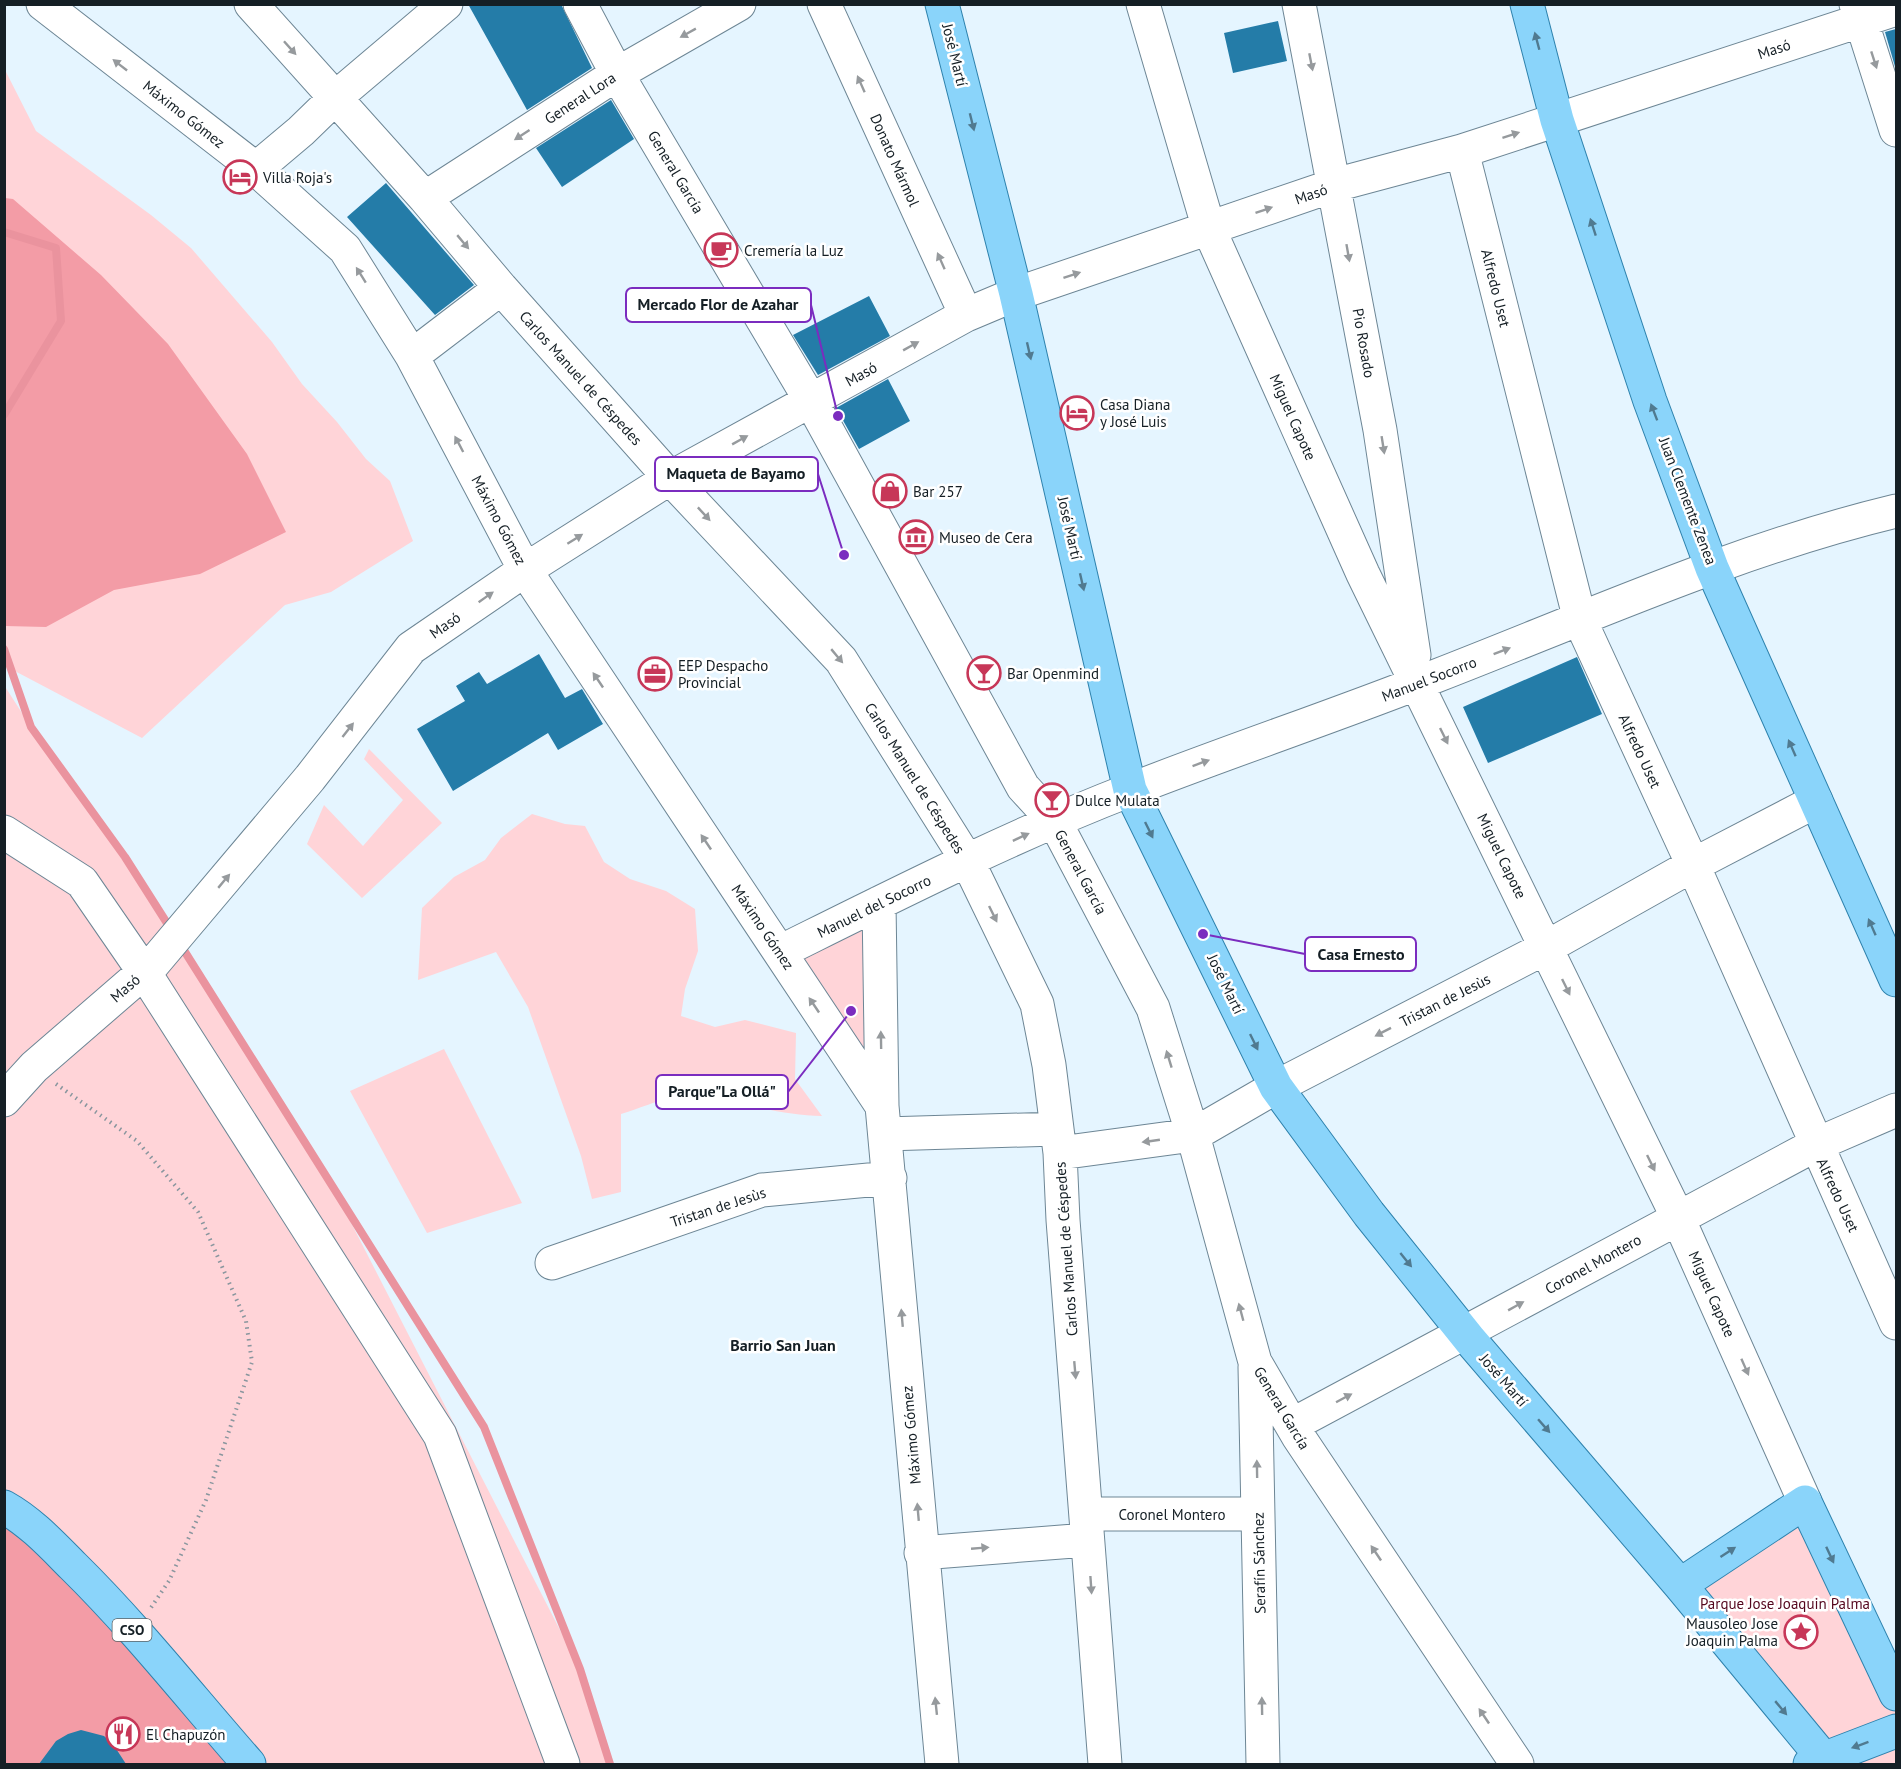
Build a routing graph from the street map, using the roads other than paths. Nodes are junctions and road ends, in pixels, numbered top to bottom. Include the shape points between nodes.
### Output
1 (43, 4) edge
2 (250, 4) edge
3 (446, 4) edge
4 (580, 4) edge
5 (739, 4) edge
6 (824, 4) edge
7 (942, 4) edge
8 (1143, 4) edge
9 (1299, 4) edge
10 (1527, 4) edge
11 (1896, 9) edge
12 (1858, 12) edge
13 (617, 74) junction
14 (335, 98) junction
15 (1557, 120) junction
16 (1896, 130) edge
17 (1462, 151) junction
18 (256, 169) junction
19 (1335, 185) junction
20 (425, 198) junction
21 (1209, 229) junction
22 (501, 288) junction
23 (1016, 294) junction
24 (966, 315) junction
25 (412, 356) junction
26 (812, 401) junction
27 (670, 478) junction
28 (1896, 511) edge
29 (1712, 568) junction
30 (525, 570) junction
31 (1580, 620) junction
32 (1419, 683) junction
33 (1130, 790) junction
34 (1816, 801) junction
35 (1054, 822) junction
36 (4, 832) edge
37 (968, 862) junction
38 (1693, 865) junction
39 (879, 903) junction
40 (1547, 948) junction
41 (780, 952) junction
42 (148, 968) junction
43 (1896, 980) edge
44 (1276, 1087) junction
45 (4, 1100) edge
46 (1896, 1110) edge
47 (883, 1120) junction
48 (1193, 1135) junction
49 (1058, 1141) junction
50 (1815, 1145) junction
51 (890, 1178) junction
52 (1678, 1218) junction
53 (552, 1263) dead end
54 (1896, 1323) edge
55 (1465, 1334) junction
56 (1255, 1362) junction
57 (1292, 1425) junction
58 (1805, 1502) junction
59 (4, 1508) edge
60 (1258, 1514) junction
61 (1086, 1527) junction
62 (921, 1553) junction
63 (1680, 1585) junction
64 (1896, 1694) edge
65 (1896, 1731) edge
66 (1820, 1763) edge
67 (249, 1764) edge
68 (563, 1764) edge
69 (942, 1764) edge
70 (1104, 1764) edge
71 (1263, 1764) edge
72 (1516, 1764) edge

18 -> 1 street, Máximo Gómez
2 -> 14 street, Carlos Manuel de Céspedes
3 - 14 street
4 - 13 street, General García
5 -> 13 street, General Lora
24 -> 6 street, Donato Mármol
7 -> 23 main road, José Martí
8 - 21 street, Miguel Capote
9 -> 19 street, Pio Rosado
15 -> 10 main road, Juan Clemente Zenea
11 - 12 street, Masó
12 - 15 street, Masó
12 -> 16 street
13 -> 20 street, General Lora
13 - 26 street, General García
14 - 18 street
14 - 20 street, Carlos Manuel de Céspedes
17 -> 15 street, Masó
29 -> 15 main road, Juan Clemente Zenea via 1650,401
17 - 19 street, Masó
17 - 31 street, Alfredo Uset
25 -> 18 street, Máximo Gómez via 345,249
21 -> 19 street, Masó
19 -> 32 street, Pio Rosado via 1380,430
20 -> 22 street, Carlos Manuel de Céspedes
23 -> 21 street, Masó
21 - 32 street, Miguel Capote via 1363,574
22 - 25 street
22 - 27 street, Carlos Manuel de Céspedes
23 - 24 street, Masó
23 -> 33 main road, José Martí
26 -> 24 street, Masó
30 -> 25 street, Máximo Gómez
27 -> 26 street, Masó
26 - 35 street, General García via 1023,787
30 -> 27 street, Masó
27 -> 37 street, Carlos Manuel de Céspedes via 841,660
28 - 29 street, Manuel Socorro
29 - 31 street, Manuel Socorro
34 -> 29 main road, Juan Clemente Zenea
41 -> 30 street, Máximo Gómez
42 -> 30 street, Masó via 310,778 411,648
32 -> 31 street, Manuel Socorro
31 - 38 street, Alfredo Uset
33 -> 32 street, Manuel Socorro
32 -> 40 street, Miguel Capote
33 - 35 street, Manuel Socorro
33 -> 44 main road, José Martí
34 - 38 street, Tristan de Jesùs
43 -> 34 main road, Juan Clemente Zenea
37 -> 35 street, Manuel Socorro
48 -> 35 street, General García via 1154,1008
36 - 42 street via 82,882
37 - 39 street, Manuel del Socorro
37 -> 49 street, Carlos Manuel de Céspedes via 1037,1005
38 - 40 street, Tristan de Jesùs
38 - 50 street, Alfredo Uset
39 - 41 street, Manuel del Socorro
47 -> 39 street, Máximo Gómez
40 -> 44 street, Tristan de Jesùs
40 -> 52 street, Miguel Capote
47 -> 41 street, Máximo Gómez
42 - 45 street, Masó via 34,1067
42 - 68 street via 440,1435
44 - 48 street, Tristan de Jesùs
44 -> 55 main road, José Martí via 1369,1214
46 - 50 street, Coronel Montero
47 - 49 street, Tristan de Jesùs
47 - 51 street, Máximo Gómez
48 -> 49 street, Tristan de Jesùs
56 -> 48 street, General García
49 -> 61 street, Carlos Manuel de Céspedes
50 - 52 street, Coronel Montero
50 - 54 street, Alfredo Uset
51 - 53 street, Tristan de Jesùs via 762,1190
62 -> 51 street, Máximo Gómez
55 -> 52 street, Coronel Montero
52 -> 58 street, Miguel Capote
57 -> 55 street, Coronel Montero
55 -> 63 main road, José Martí
56 - 57 street, General García
60 -> 56 street, Serafín Sánchez
72 -> 57 street, General García
63 -> 58 main road
58 -> 64 main road, Miguel Capote
59 - 67 main road, CSO via 20,1516 100,1593
60 - 61 street, Coronel Montero
71 -> 60 street, Serafín Sánchez
62 -> 61 street, Coronel Montero
61 -> 70 street, Carlos Manuel de Céspedes
69 -> 62 street, Máximo Gómez
63 -> 66 main road, José Martí
65 -> 66 main road

